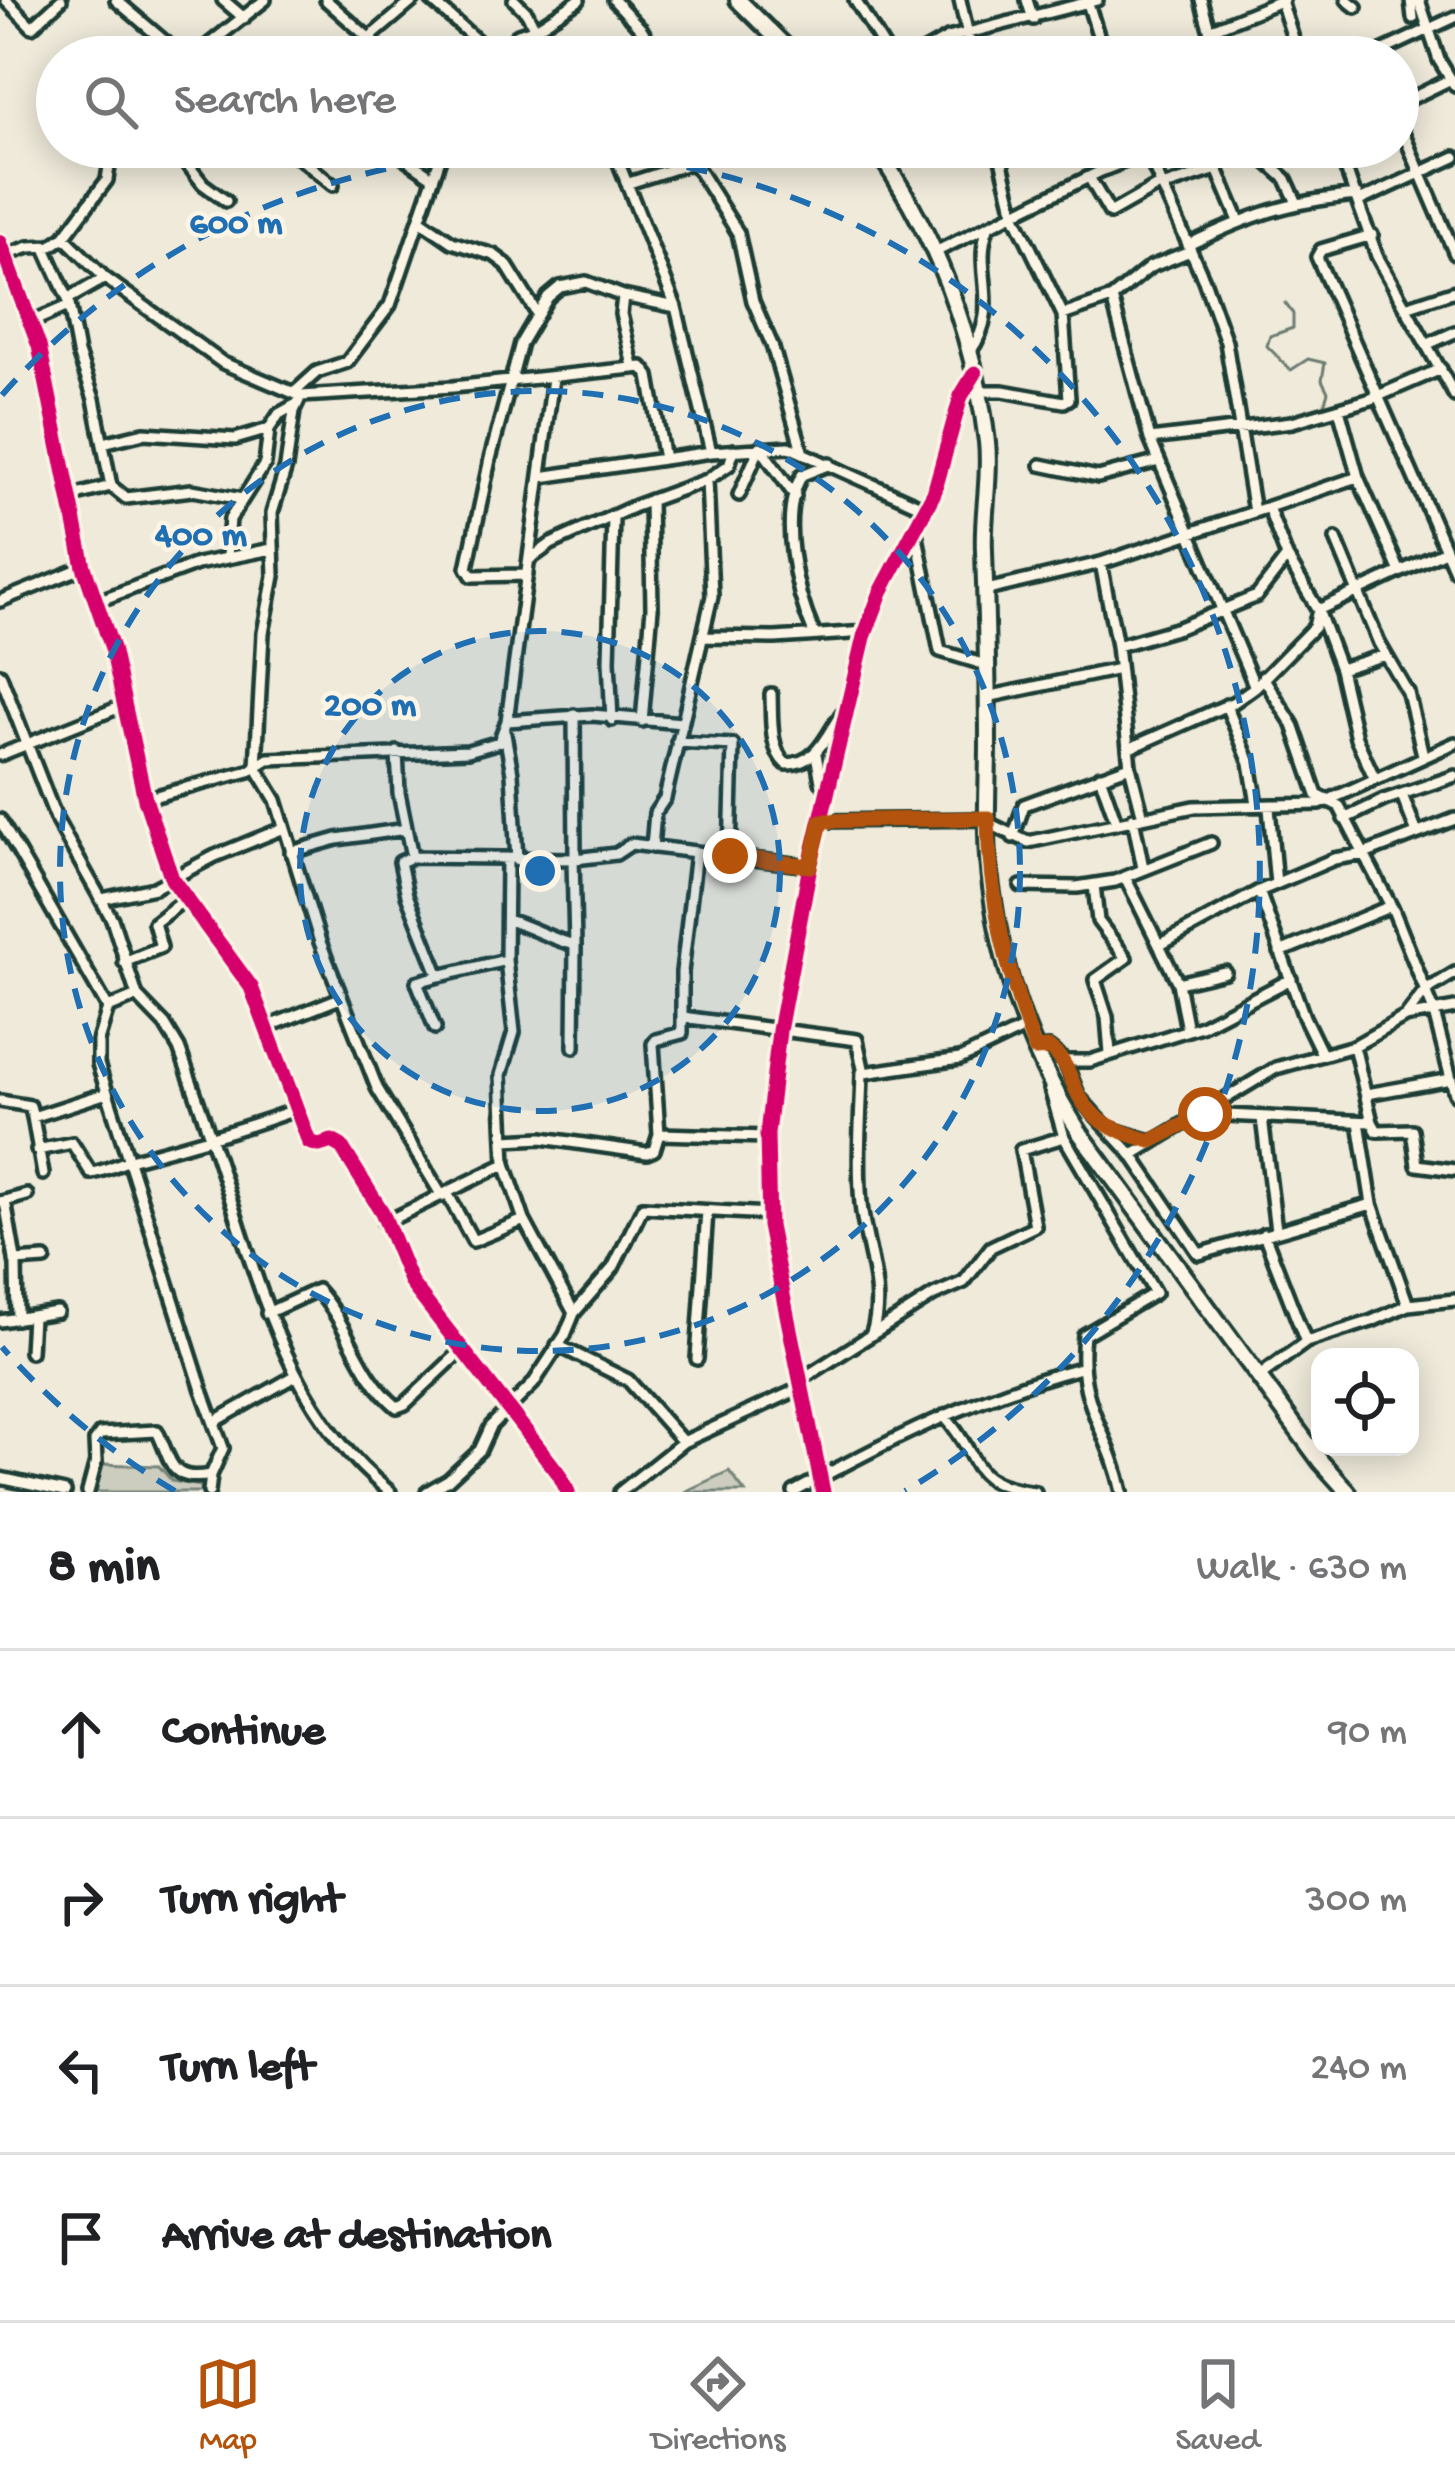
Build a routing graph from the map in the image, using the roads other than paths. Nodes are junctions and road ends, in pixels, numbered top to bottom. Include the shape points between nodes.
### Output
1 (6, 0) edge
2 (62, 0) edge
3 (116, 0) edge
4 (223, 0) edge
5 (266, 0) edge
6 (326, 0) edge
7 (414, 0) edge
8 (431, 0) edge
9 (514, 0) edge
10 (614, 0) edge
11 (737, 0) edge
12 (854, 0) edge
13 (960, 0) edge
14 (1027, 0) edge
15 (1201, 0) edge
16 (1282, 0) edge
17 (1415, 0) edge
18 (1090, 1) edge
19 (571, 2) edge
20 (1455, 17) edge
21 (244, 18) junction
22 (1413, 18) dead end
23 (1033, 19) junction
24 (536, 28) junction
25 (1212, 29) junction
26 (1427, 29) junction
27 (969, 32) junction
28 (158, 36) edge
29 (220, 36) edge
30 (368, 36) edge
31 (372, 36) edge
32 (469, 36) edge
33 (516, 36) edge
34 (540, 36) edge
35 (646, 36) edge
36 (774, 36) edge
37 (877, 36) edge
38 (960, 36) edge
39 (970, 36) edge
40 (1099, 36) edge
41 (1213, 36) edge
42 (1292, 36) edge
43 (1413, 36) edge
44 (1453, 82) edge
45 (1419, 96) edge
46 (1455, 157) edge
47 (109, 168) edge
48 (190, 168) edge
49 (311, 168) edge
50 (419, 168) edge
51 (436, 168) edge
52 (620, 168) edge
53 (676, 168) edge
54 (694, 168) edge
55 (887, 168) edge
56 (1003, 168) edge
57 (1107, 168) edge
58 (1150, 168) edge
59 (1274, 168) edge
60 (1346, 168) edge
61 (1416, 168) edge
62 (1418, 174) junction
63 (432, 177) junction
64 (1089, 177) junction
65 (629, 183) junction
66 (332, 185) dead end
67 (1162, 186) junction
68 (1358, 198) junction
69 (226, 201) dead end
70 (1296, 202) junction
71 (1015, 215) junction
72 (420, 220) junction
73 (1239, 221) junction
74 (988, 228) junction
75 (1372, 235) junction
76 (64, 237) junction
77 (0, 242) edge
78 (45, 248) junction
79 (1189, 248) junction
80 (935, 252) junction
81 (1455, 254) edge
82 (2, 256) edge
83 (105, 278) junction
84 (1455, 291) edge
85 (622, 296) junction
86 (1112, 298) junction
87 (68, 303) junction
88 (676, 307) junction
89 (1406, 307) junction
90 (536, 312) junction
91 (1063, 315) junction
92 (29, 323) junction
93 (1455, 332) edge
94 (1428, 344) junction
95 (970, 352) junction
96 (633, 366) junction
97 (1441, 369) junction
98 (975, 374) junction
99 (553, 378) junction
100 (511, 379) junction
101 (979, 391) junction
102 (1378, 394) junction
103 (1455, 396) edge
104 (298, 397) junction
105 (1339, 409) junction
106 (1242, 426) junction
107 (269, 429) junction
108 (1150, 439) junction
109 (103, 443) junction
110 (760, 447) junction
111 (802, 449) junction
112 (734, 450) junction
113 (711, 452) junction
114 (664, 458) junction
115 (1160, 461) junction
116 (832, 463) junction
117 (1041, 465) dead end
118 (541, 477) junction
119 (1358, 477) junction
120 (707, 481) junction
121 (111, 485) junction
122 (739, 494) dead end
123 (69, 496) junction
124 (795, 496) junction
125 (242, 500) junction
126 (650, 500) junction
127 (1268, 507) junction
128 (925, 508) junction
129 (1254, 512) junction
130 (613, 518) junction
131 (916, 526) junction
132 (1189, 535) junction
133 (1336, 538) dead end
134 (272, 549) junction
135 (1445, 551) junction
136 (227, 556) junction
137 (1287, 557) junction
138 (530, 559) junction
139 (1100, 563) junction
140 (85, 567) junction
141 (1455, 571) edge
142 (1400, 572) junction
143 (527, 575) junction
144 (987, 590) junction
145 (1358, 591) junction
146 (0, 601) edge
147 (95, 602) junction
148 (1318, 610) junction
149 (1220, 613) junction
150 (866, 632) junction
151 (814, 633) junction
152 (705, 637) junction
153 (1118, 646) junction
154 (1385, 655) junction
155 (986, 665) junction
156 (1119, 669) junction
157 (1340, 669) junction
158 (0, 674) edge
159 (1264, 677) junction
160 (1255, 687) junction
161 (772, 694) dead end
162 (987, 697) junction
163 (125, 705) junction
164 (1226, 705) junction
165 (844, 711) junction
166 (574, 715) junction
167 (612, 720) junction
168 (507, 721) junction
169 (642, 721) junction
170 (682, 722) junction
171 (505, 734) junction
172 (677, 742) junction
173 (1455, 743) edge
174 (25, 746) junction
175 (1128, 749) junction
176 (397, 752) junction
177 (0, 754) edge
178 (816, 754) junction
179 (1423, 755) junction
180 (1130, 766) junction
181 (256, 767) junction
182 (1100, 776) junction
183 (1455, 776) edge
184 (1374, 777) junction
185 (830, 781) junction
186 (1402, 795) junction
187 (145, 799) junction
188 (1324, 801) junction
189 (1257, 804) junction
190 (1269, 808) junction
191 (1138, 818) junction
192 (1455, 819) edge
193 (0, 820) edge
194 (988, 820) junction
195 (1344, 820) junction
196 (821, 821) junction
197 (1116, 821) junction
198 (284, 828) junction
199 (406, 829) junction
200 (1418, 833) junction
201 (1013, 837) junction
202 (1211, 843) dead end
203 (652, 847) junction
204 (291, 852) junction
205 (696, 852) junction
206 (1364, 854) junction
207 (730, 856) junction
208 (412, 857) junction
209 (574, 859) junction
210 (512, 860) junction
211 (810, 866) junction
212 (1143, 868) junction
213 (1125, 877) junction
214 (172, 879) junction
215 (1094, 884) junction
216 (1276, 884) junction
217 (1022, 886) dead end
218 (1259, 891) junction
219 (101, 899) junction
220 (185, 899) junction
221 (1390, 906) junction
222 (507, 920) junction
223 (1160, 945) junction
224 (575, 946) junction
225 (1280, 952) junction
226 (506, 960) junction
227 (124, 962) junction
228 (1225, 972) dead end
229 (1455, 973) edge
230 (439, 976) junction
231 (1291, 979) junction
232 (1178, 983) junction
233 (1425, 991) junction
234 (137, 996) junction
235 (340, 998) junction
236 (1455, 1007) edge
237 (108, 1008) junction
238 (1433, 1009) junction
239 (682, 1017) junction
240 (1405, 1017) junction
241 (268, 1028) junction
242 (435, 1028) dead end
243 (1027, 1028) junction
244 (1187, 1030) junction
245 (779, 1031) junction
246 (1354, 1046) junction
247 (574, 1048) dead end
248 (1035, 1049) junction
249 (1110, 1053) junction
250 (1322, 1054) junction
251 (1065, 1061) junction
252 (862, 1072) junction
253 (1046, 1077) junction
254 (1451, 1079) junction
255 (107, 1094) junction
256 (1367, 1094) junction
257 (1455, 1094) edge
258 (0, 1101) edge
259 (295, 1110) junction
260 (1205, 1114) junction
261 (33, 1118) junction
262 (1262, 1118) junction
263 (1366, 1122) junction
264 (1109, 1128) junction
265 (659, 1134) junction
266 (766, 1137) junction
267 (1064, 1137) junction
268 (505, 1140) junction
269 (210, 1141) junction
270 (1151, 1141) junction
271 (37, 1150) junction
272 (1132, 1155) junction
273 (130, 1159) junction
274 (505, 1164) junction
275 (1455, 1170) edge
276 (43, 1174) dead end
277 (27, 1195) dead end
278 (444, 1195) junction
279 (2, 1202) edge
280 (1372, 1204) junction
281 (707, 1211) junction
282 (769, 1214) junction
283 (524, 1220) junction
284 (384, 1223) junction
285 (1276, 1230) junction
286 (1264, 1234) junction
287 (45, 1259) dead end
288 (15, 1261) junction
289 (1455, 1300) edge
290 (1408, 1305) junction
291 (57, 1312) dead end
292 (267, 1313) junction
293 (574, 1313) junction
294 (32, 1317) junction
295 (17, 1319) junction
296 (0, 1321) edge
297 (872, 1333) junction
298 (1306, 1342) junction
299 (557, 1345) junction
300 (462, 1350) junction
301 (30, 1352) dead end
302 (697, 1359) dead end
303 (1080, 1368) junction
304 (295, 1376) junction
305 (1258, 1376) junction
306 (800, 1384) junction
307 (509, 1409) junction
308 (944, 1416) junction
309 (214, 1422) junction
310 (682, 1442) junction
311 (211, 1475) junction
312 (0, 1478) edge
313 (820, 1478) junction
314 (65, 1492) edge
315 (88, 1492) edge
316 (209, 1492) edge
317 (390, 1492) edge
318 (427, 1492) edge
319 (568, 1492) edge
320 (620, 1492) edge
321 (794, 1492) edge
322 (823, 1492) edge
323 (1036, 1492) edge
324 (1122, 1492) edge
325 (1348, 1492) edge

1 - 2 street via 32,27
3 - 28 street
4 - 21 street
5 - 21 street
6 - 30 street
7 - 31 street
8 - 32 street
9 - 24 street
10 - 35 street
11 - 36 main road
12 - 37 street
13 - 27 street
14 - 23 street
15 - 25 street
16 - 25 street
16 - 42 street
17 - 22 street
17 - 26 street
18 - 23 street
18 - 40 street
19 - 24 street
20 - 26 street
21 - 29 street
23 - 27 street
24 - 33 street
24 - 34 street
25 - 41 street
26 - 43 street
26 - 44 street
27 - 38 street
27 - 39 street
44 - 45 street
46 - 62 street
47 - 76 street
48 - 69 street
49 - 66 street
50 - 63 street
51 - 63 street
52 - 65 street
53 - 65 street
54 - 111 street via 738,232
55 - 80 main road
56 - 71 street
57 - 64 street
58 - 67 street
59 - 70 street
60 - 68 street
61 - 62 street
62 - 68 street
62 - 81 street
63 - 72 street
64 - 67 street via 1110,213
64 - 71 street
65 - 88 street
67 - 73 street via 1217,169
67 - 79 street
68 - 70 street
68 - 75 street
70 - 73 street
71 - 74 street
71 - 91 street
72 - 90 street via 506,264
72 - 104 street via 389,305 347,362 316,372
73 - 79 street
74 - 80 street
74 - 95 street via 986,320
75 - 89 street
75 - 102 street via 1317,256
76 - 78 street
76 - 83 street
77 - 82 street
78 - 82 street
78 - 87 street
79 - 86 street
79 - 106 street via 1226,343
80 - 95 main road
82 - 92 street
83 - 87 street
83 - 104 street via 223,363
84 - 89 street
85 - 88 street
85 - 90 street via 571,282
85 - 96 street
86 - 91 street
86 - 108 street
87 - 92 street
87 - 109 street
88 - 113 street
89 - 94 street
90 - 100 street
91 - 101 street via 1067,402
92 - 123 street
93 - 94 street
94 - 97 street
95 - 98 main road
96 - 99 street
96 - 114 street via 649,376
97 - 102 street
97 - 103 street
98 - 101 main road
98 - 128 street
99 - 100 street
99 - 118 street
100 - 104 street
100 - 143 street via 467,568 472,576
101 - 144 main road via 988,453
102 - 105 street
102 - 135 street
104 - 107 street
104 - 134 street via 272,513
105 - 106 street
105 - 119 street
106 - 108 street
106 - 129 street
107 - 109 street via 235,439 144,434
107 - 125 street via 265,464
108 - 115 street
109 - 121 street
110 - 111 street
110 - 112 street
110 - 122 street
110 - 124 street
111 - 116 street
112 - 113 street
112 - 120 street via 729,465
113 - 114 street
114 - 118 street
115 - 117 street via 1097,477
115 - 132 street
116 - 124 street via 802,475
116 - 128 street
118 - 138 street
119 - 127 street
119 - 142 street
120 - 126 street
120 - 152 street via 714,578
121 - 123 street
121 - 125 street via 126,498 192,490
123 - 140 street
124 - 151 street via 792,557
125 - 136 street via 230,519
126 - 130 street
126 - 169 street
127 - 129 street
127 - 137 street
128 - 131 street
129 - 132 street
130 - 138 street
130 - 167 street
131 - 150 street
131 - 155 street via 940,651
132 - 139 street
132 - 149 street
133 - 145 street
134 - 136 street
134 - 181 street
135 - 141 street
135 - 142 street
136 - 147 street
137 - 148 street
137 - 149 street via 1261,593
138 - 143 street
139 - 144 street
139 - 153 street
140 - 146 street
140 - 147 street
142 - 145 street
143 - 168 street
144 - 155 main road
145 - 148 street
145 - 154 street
147 - 163 street
148 - 157 street
148 - 159 street via 1314,626
149 - 153 street
149 - 160 street
150 - 151 street
150 - 165 street
151 - 152 street
152 - 170 street
153 - 156 street
154 - 157 street
154 - 179 street via 1408,693
155 - 162 main road
156 - 162 street
156 - 175 street
157 - 184 street
158 - 174 street
159 - 160 street
159 - 188 street
160 - 164 street
161 - 178 street via 778,758 799,764
162 - 194 main road
163 - 174 street
163 - 187 street
164 - 175 street
164 - 189 street
165 - 178 street
165 - 185 street
166 - 167 street
166 - 168 street
166 - 209 street
167 - 169 street
168 - 171 street
169 - 170 street
170 - 172 street
171 - 176 street via 468,751
171 - 210 street
172 - 203 street
172 - 207 street via 733,745
173 - 179 street
174 - 177 street
174 - 219 street
175 - 180 street
176 - 181 street via 268,759
176 - 199 street
178 - 185 street via 821,782
179 - 184 street
180 - 182 street
180 - 191 street
181 - 187 street
181 - 198 street
182 - 197 street
182 - 201 street via 1024,806
183 - 186 street
184 - 188 street
185 - 196 street
186 - 195 street
186 - 200 street
187 - 214 street
188 - 190 street
188 - 195 street via 1339,806
189 - 190 street
189 - 191 street
190 - 216 street
191 - 197 street
191 - 212 street
192 - 200 street
193 - 237 street
194 - 196 street
194 - 201 street
194 - 243 main road via 998,934
195 - 206 street
196 - 211 street
197 - 201 street via 1028,842
198 - 204 street
198 - 214 street
199 - 204 street
199 - 208 street
200 - 206 street
202 - 212 street
203 - 205 street
203 - 209 street via 631,844
204 - 235 street
205 - 207 street
205 - 239 street
206 - 216 street
206 - 221 street
207 - 211 street
208 - 210 street
208 - 230 street via 399,867
209 - 210 street
209 - 224 street
210 - 222 street
211 - 245 street
212 - 213 street
213 - 215 street
213 - 223 street
214 - 219 street
214 - 220 street
215 - 217 street
215 - 249 street via 1097,921 1126,958 1095,980
216 - 218 street
218 - 223 street
218 - 225 street
219 - 227 street
220 - 227 street via 154,923 161,947
220 - 241 street via 245,976
221 - 225 street
221 - 233 street
222 - 224 street
222 - 226 street
223 - 232 street
224 - 247 street
225 - 231 street
226 - 230 street
226 - 268 street via 514,1033 501,1075
227 - 234 street
228 - 232 street
229 - 233 street
230 - 242 street via 417,982
231 - 244 street
231 - 250 street
232 - 244 street
233 - 238 street
233 - 240 street
234 - 237 street
234 - 269 street via 172,1034
235 - 241 street
235 - 278 street via 381,1096
236 - 238 street
237 - 255 street via 96,1052
238 - 240 street
238 - 254 street
239 - 245 street
239 - 265 street via 682,1034 653,1041
240 - 246 street
241 - 259 street
243 - 248 main road
243 - 252 street via 960,1059
244 - 249 street
245 - 252 street via 857,1040
245 - 266 street
246 - 250 street
246 - 256 street
248 - 251 street via 1049,1048
248 - 253 main road
249 - 251 street
250 - 260 street via 1264,1074
251 - 264 street via 1079,1097
252 - 297 street via 861,1206 878,1291
253 - 267 street
253 - 305 main road
254 - 256 street
254 - 257 street
255 - 261 street
255 - 273 street
256 - 263 street
258 - 261 street via 30,1106
259 - 269 street
259 - 284 street via 312,1145 340,1146
260 - 262 street
260 - 270 street
261 - 271 street
262 - 263 street
262 - 285 street
263 - 275 street via 1376,1131 1414,1131 1417,1165
263 - 280 street
264 - 270 street
264 - 272 street
265 - 266 street
265 - 268 street via 647,1153
266 - 282 street
267 - 297 street via 1021,1150 1034,1226 991,1247 964,1282
267 - 303 street via 1155,1293 1088,1330
268 - 274 street
269 - 273 street
269 - 292 street
270 - 272 street
271 - 273 street via 72,1143 91,1173
271 - 276 street
272 - 286 street via 1199,1255
273 - 309 street
274 - 278 street
274 - 283 street
277 - 279 street
278 - 283 street via 473,1241
278 - 284 street
279 - 288 street
280 - 285 street
280 - 290 street
281 - 282 street
281 - 293 street via 643,1208 614,1268
281 - 302 street
282 - 306 street
283 - 293 street
284 - 300 street via 405,1273
285 - 286 street
286 - 298 street
287 - 288 street
288 - 295 street
289 - 290 street
290 - 298 street
291 - 294 street
292 - 300 street via 317,1290 374,1388 397,1407
292 - 304 street
293 - 299 street
294 - 295 street
294 - 301 street
295 - 296 street
297 - 306 street
298 - 305 street
299 - 307 street
299 - 310 street via 628,1380
300 - 307 street
303 - 308 street
303 - 324 street
304 - 309 street
304 - 317 street
305 - 325 main road
306 - 310 street
306 - 313 street
307 - 318 street via 480,1450
307 - 319 street
308 - 313 street
308 - 323 street via 988,1480
309 - 311 street via 223,1448
310 - 320 street
311 - 315 street via 191,1479 176,1471 157,1431 100,1434
311 - 316 street
312 - 314 street
313 - 321 street
313 - 322 street

